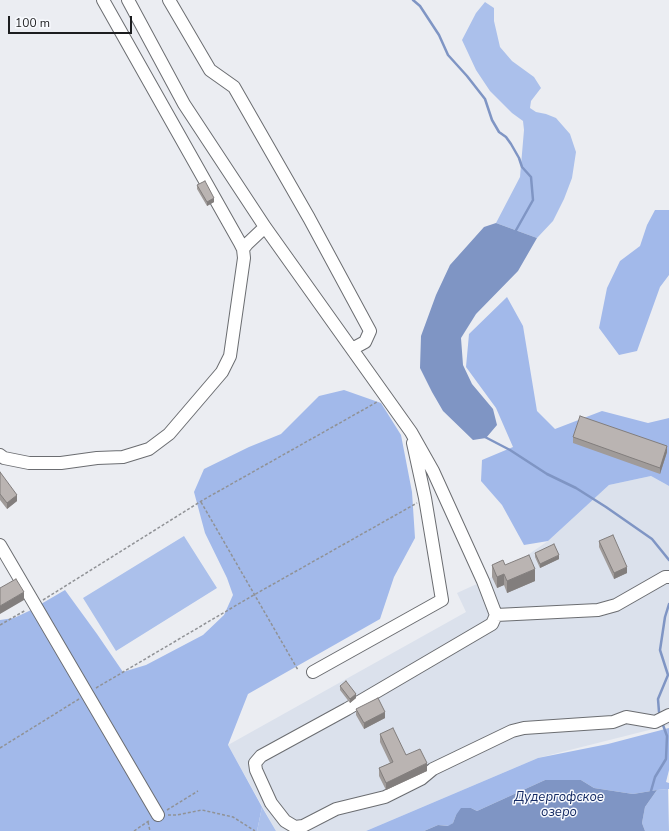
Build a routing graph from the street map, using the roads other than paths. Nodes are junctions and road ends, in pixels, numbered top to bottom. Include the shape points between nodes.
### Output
1 (103, 0) edge
2 (128, 0) edge
3 (169, 0) edge
4 (265, 227) junction
5 (243, 249) junction
6 (352, 349) junction
7 (411, 432) junction
8 (0, 455) edge
9 (0, 545) edge
10 (669, 577) edge
11 (496, 615) junction
12 (313, 672) dead end
13 (669, 715) edge
14 (153, 818) road end

1 - 5 street
2 - 4 street via 184,104
3 - 6 street via 210,70 234,87 370,331 365,342
4 - 5 street
4 - 6 street
5 - 8 street via 244,258 230,356 222,372 168,434 149,449 123,457 61,464 29,463
6 - 7 street
7 - 11 street via 433,471 483,580
7 - 12 street via 442,600
9 - 14 street via 87,694
10 - 11 street via 616,605 598,610
11 - 13 street via 492,624 261,756 255,763 256,770 271,803 285,821 295,827 303,826 336,809 385,797 421,779 433,769 512,731 613,722 626,717 655,722

